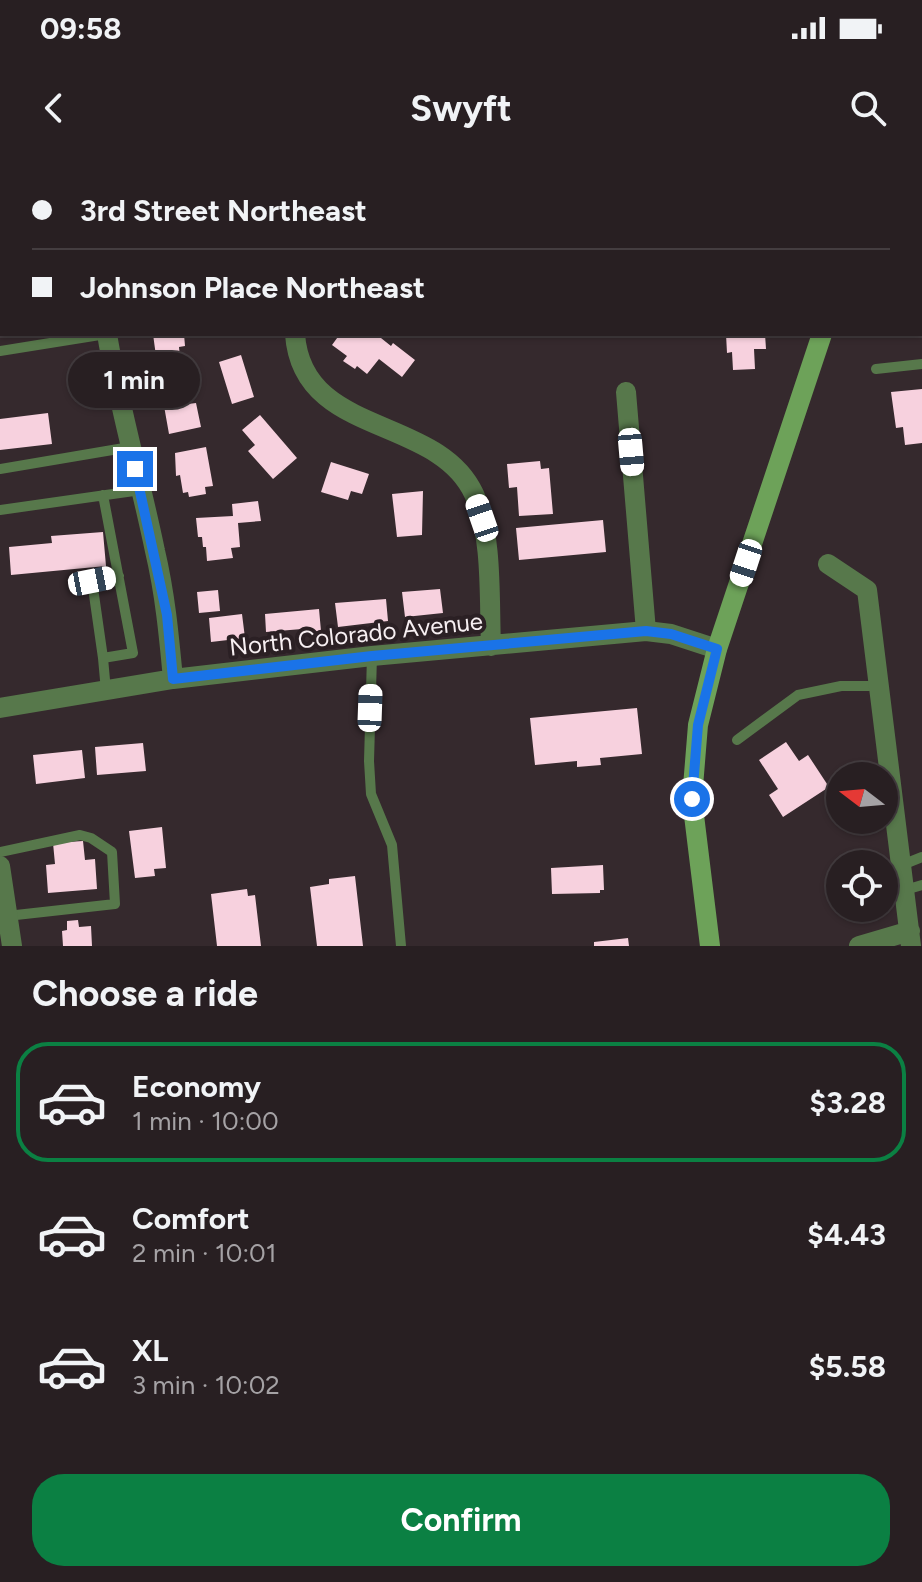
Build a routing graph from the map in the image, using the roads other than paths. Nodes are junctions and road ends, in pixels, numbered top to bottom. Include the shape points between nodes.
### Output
1 (94, 336) edge
2 (106, 336) edge
3 (295, 336) edge
4 (821, 336) edge
5 (0, 351) edge
6 (922, 364) edge
7 (876, 369) dead end
8 (626, 392) dead end
9 (130, 447) junction
10 (0, 469) edge
11 (141, 490) junction
12 (103, 495) junction
13 (0, 510) edge
14 (828, 564) dead end
15 (119, 576) junction
16 (646, 631) junction
17 (491, 646) junction
18 (717, 649) junction
19 (372, 656) junction
20 (103, 658) junction
21 (173, 679) junction
22 (879, 686) junction
23 (106, 691) junction
24 (0, 708) edge
25 (737, 740) dead end
26 (0, 852) edge
27 (922, 857) edge
28 (902, 865) junction
29 (0, 866) edge
30 (913, 888) edge
31 (7, 916) junction
32 (914, 936) edge
33 (12, 946) edge
34 (401, 946) edge
35 (710, 946) edge
36 (859, 946) edge

1 - 5 lane
2 - 9 street
3 - 17 street via 301,367 311,384 347,410 433,451 474,493 482,518
4 - 18 main road
6 - 7 lane
8 - 16 street
9 - 10 lane
9 - 11 street
11 - 12 lane
11 - 21 street via 167,615
12 - 13 lane
12 - 15 lane
14 - 22 street via 867,590
15 - 20 lane via 92,581
15 - 20 lane via 133,653
16 - 17 street, North Colorado Avenue
16 - 18 street, North Colorado Avenue
17 - 19 street, North Colorado Avenue
18 - 35 main road via 698,725 692,799
19 - 21 street, North Colorado Avenue
19 - 34 lane via 371,794 392,845
20 - 23 lane
21 - 23 street, North Colorado Avenue
22 - 25 lane via 841,686 798,695
22 - 28 street
23 - 24 street, North Colorado Avenue
26 - 31 lane via 80,835 112,852 115,904
27 - 28 lane
28 - 30 street
29 - 31 street
30 - 32 street
31 - 33 street
32 - 36 street

